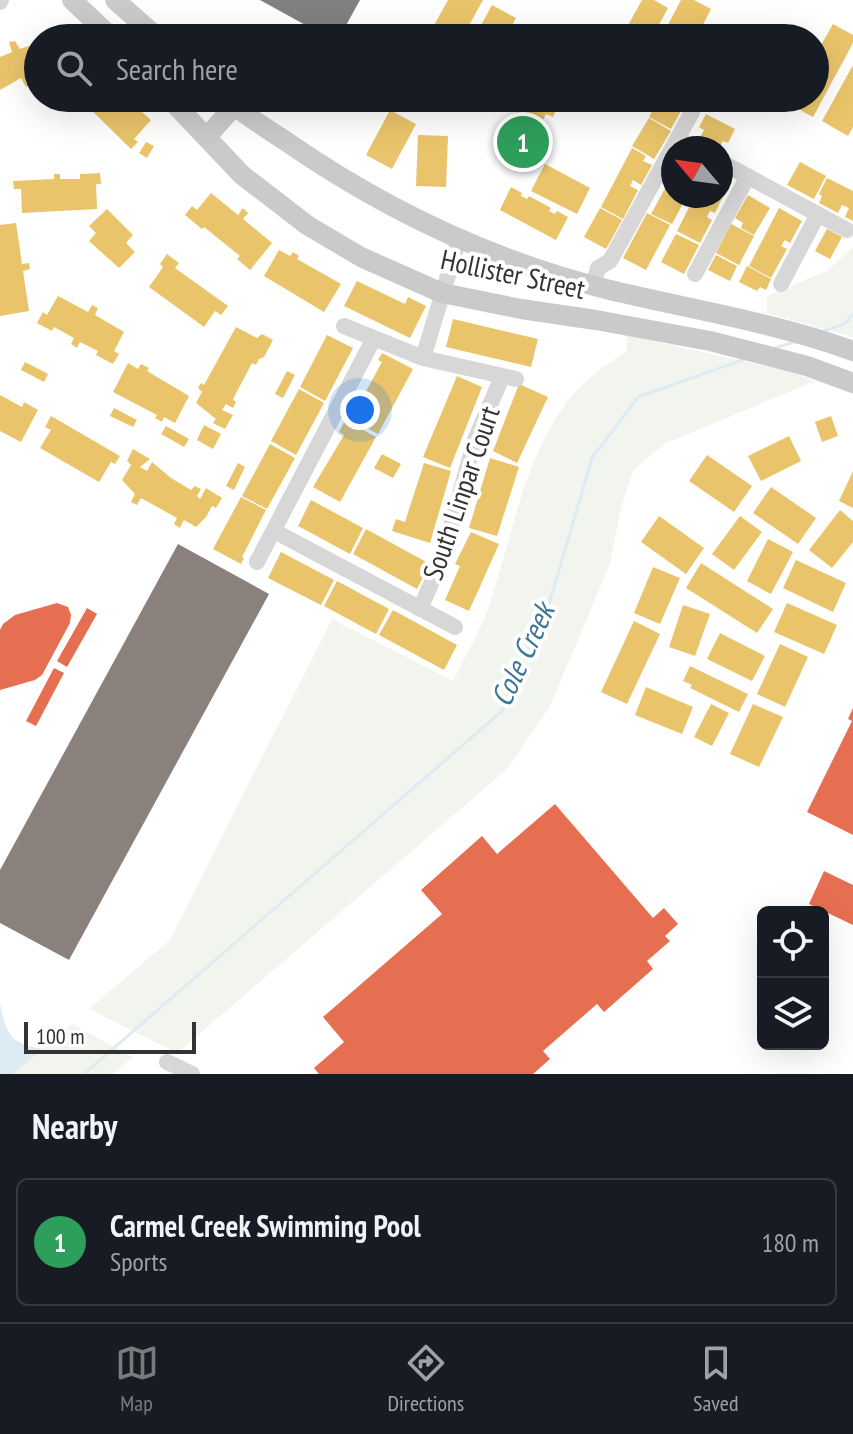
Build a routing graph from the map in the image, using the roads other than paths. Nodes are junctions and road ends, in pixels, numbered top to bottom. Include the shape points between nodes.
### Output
1 (72, 0) edge
2 (115, 0) edge
3 (97, 24) edge
4 (142, 24) edge
5 (183, 112) edge
6 (223, 112) edge
7 (243, 112) edge
8 (692, 112) dead end
9 (680, 136) edge
10 (207, 137) junction
11 (733, 168) edge
12 (661, 170) edge
13 (748, 176) junction
14 (818, 214) junction
15 (847, 230) dead end
16 (459, 239) junction
17 (695, 274) dead end
18 (781, 284) dead end
19 (601, 288) junction
20 (442, 293) junction
21 (344, 326) dead end
22 (373, 340) junction
23 (851, 350) edge
24 (423, 358) junction
25 (853, 383) edge
26 (274, 531) junction
27 (257, 562) dead end
28 (420, 609) junction
29 (455, 627) dead end
30 (167, 1062) dead end
31 (192, 1074) edge

1 - 3 main road
2 - 4 main road
5 - 10 main road, Hollister Street
6 - 10 main road
7 - 16 main road, Hollister Street via 384,204
8 - 9 street
10 - 20 main road, Hollister Street via 242,175 307,225 361,257
11 - 13 street
12 - 19 street via 610,261
13 - 14 street
13 - 17 street
14 - 15 street
14 - 18 street
16 - 19 main road, Hollister Street
16 - 20 street
19 - 23 main road, Hollister Street
20 - 24 street
20 - 25 main road, Hollister Street via 710,341
21 - 22 street
22 - 24 street
22 - 26 street
24 - 28 street, South Linpar Court via 509,378 475,440 442,559
26 - 27 street
26 - 28 street
28 - 29 street
30 - 31 street

